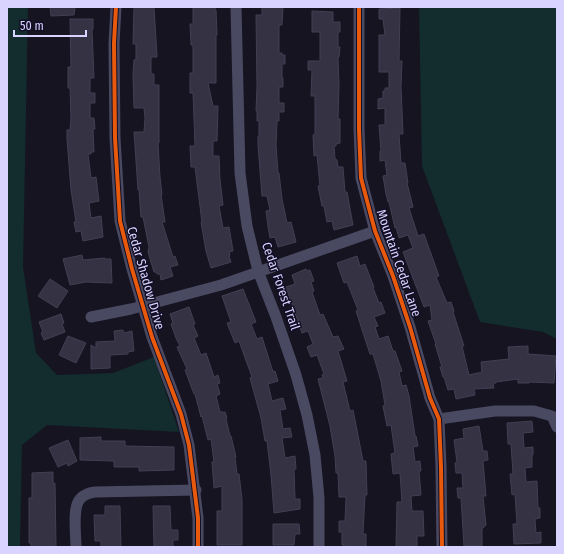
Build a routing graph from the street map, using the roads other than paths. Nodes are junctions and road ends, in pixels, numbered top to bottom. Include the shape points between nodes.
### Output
1 (116, 7) edge
2 (236, 7) edge
3 (359, 7) edge
4 (375, 231) junction
5 (258, 271) junction
6 (143, 306) junction
7 (91, 316) dead end
8 (438, 419) junction
9 (557, 427) edge
10 (196, 490) junction
11 (76, 547) edge
12 (198, 547) edge
13 (319, 547) edge
14 (442, 547) edge

1 - 6 street, Cedar Shadow Drive via 115,138 120,221
2 - 5 street, Cedar Forest Trail via 240,173 247,226
3 - 4 street, Mountain Cedar Lane via 359,129 362,178
4 - 5 street
4 - 8 street, Mountain Cedar Lane via 393,276
5 - 6 street via 221,285
5 - 13 street, Cedar Forest Trail via 279,324 307,415 315,455 319,498
6 - 7 street
6 - 10 street, Cedar Shadow Drive via 181,414
8 - 9 street via 495,411 534,411 552,416
8 - 14 street, Mountain Cedar Lane via 442,467
10 - 11 street via 86,494 76,507
10 - 12 street, Cedar Shadow Drive

